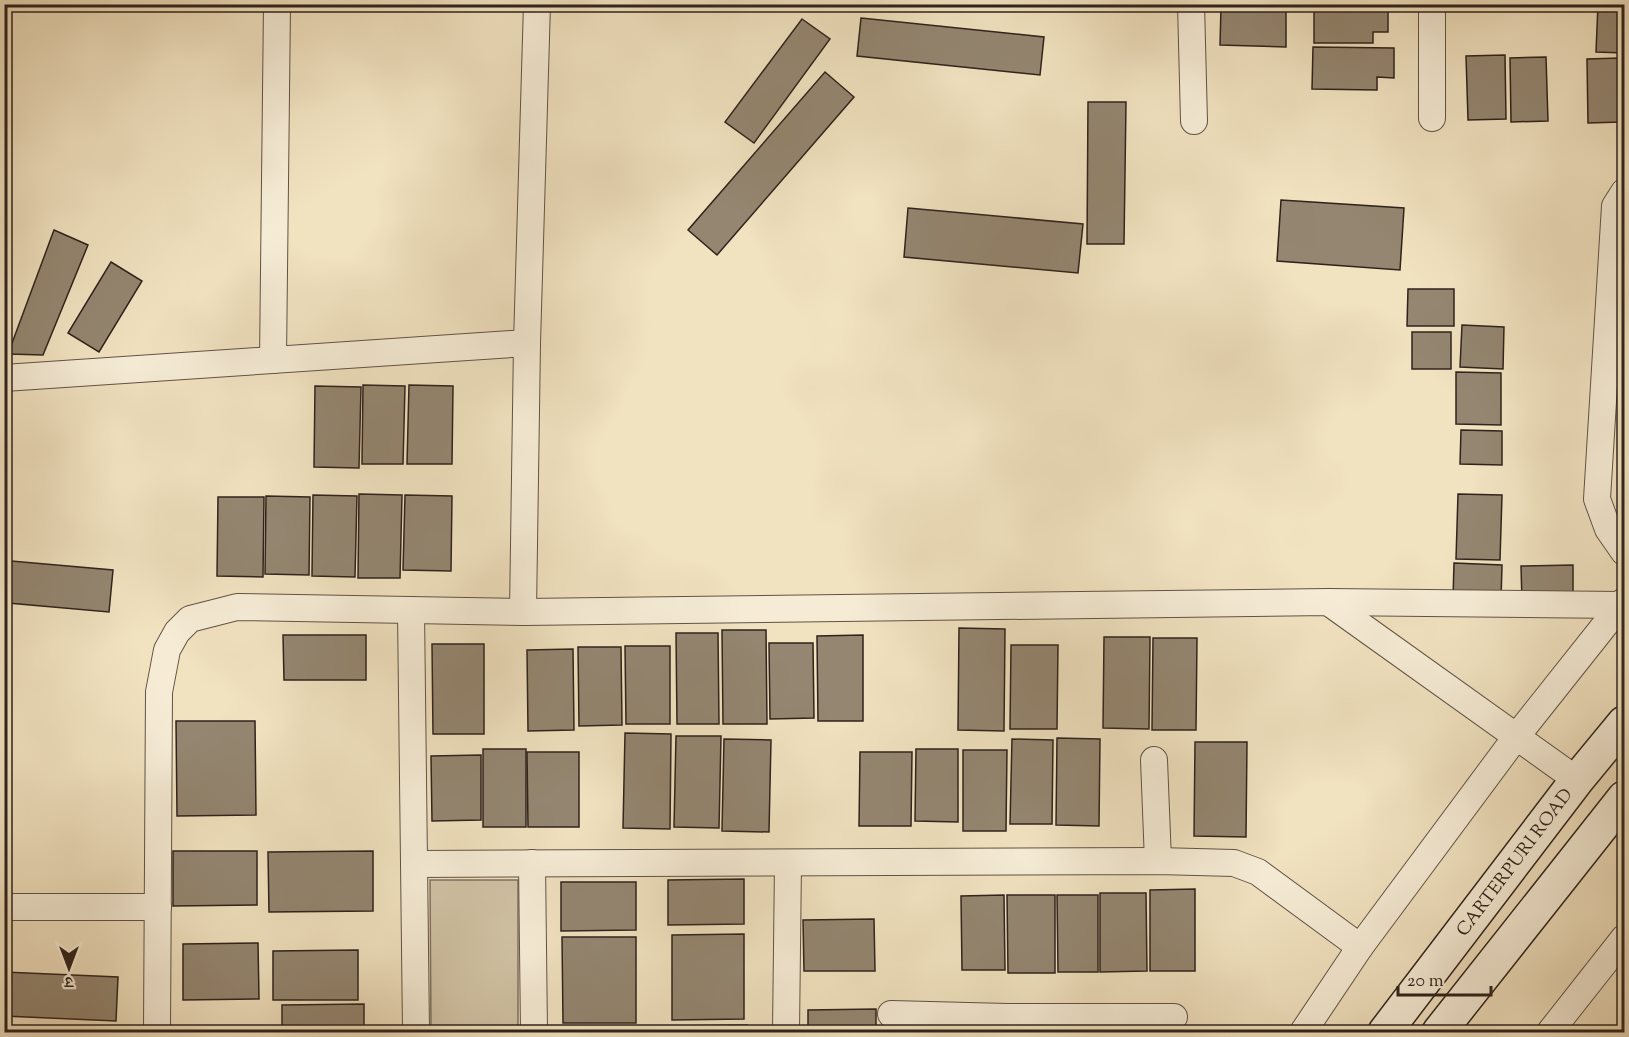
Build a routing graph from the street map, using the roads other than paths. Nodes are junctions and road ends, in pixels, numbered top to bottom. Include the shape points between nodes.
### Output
1 (277, 4) edge
2 (537, 4) edge
3 (1191, 4) edge
4 (1432, 4) edge
5 (1432, 118) dead end
6 (1194, 121) dead end
7 (1624, 192) edge
8 (527, 343) junction
9 (273, 360) junction
10 (4, 378) edge
11 (1624, 552) edge
12 (1328, 602) junction
13 (1623, 604) edge
14 (411, 610) junction
15 (524, 612) junction
16 (1624, 723) edge
17 (1516, 736) junction
18 (1154, 760) dead end
19 (1576, 780) junction
20 (1624, 798) edge
21 (1158, 861) junction
22 (788, 863) junction
23 (414, 864) junction
24 (532, 864) junction
25 (4, 907) edge
26 (158, 908) junction
27 (1624, 938) edge
28 (1360, 947) junction
29 (891, 1014) dead end
30 (1174, 1017) dead end
31 (1007, 1025) edge
32 (157, 1032) edge
33 (416, 1032) edge
34 (534, 1032) edge
35 (786, 1032) edge
36 (1303, 1032) edge
37 (1385, 1032) edge
38 (1439, 1032) edge
39 (1550, 1032) edge

1 - 9 street
2 - 8 street
3 - 6 street
4 - 5 street
7 - 11 street via 1616,206 1597,499 1608,529
8 - 9 street
8 - 15 street
9 - 10 street
12 - 13 street
12 - 15 street
12 - 17 street
13 - 17 street
14 - 15 street
14 - 23 street
14 - 26 street via 237,606 190,619 177,632 167,650 159,692
16 - 19 main road, CARTERPURI ROAD
17 - 19 street
17 - 28 street
18 - 21 street
19 - 37 main road, CARTERPURI ROAD
20 - 38 main road
21 - 22 street
21 - 28 street via 1234,863 1258,872
22 - 24 street
22 - 35 street
23 - 24 street
23 - 33 street
24 - 34 street
25 - 26 street
26 - 32 street
27 - 39 street
28 - 36 street
29 - 31 street
30 - 31 street

